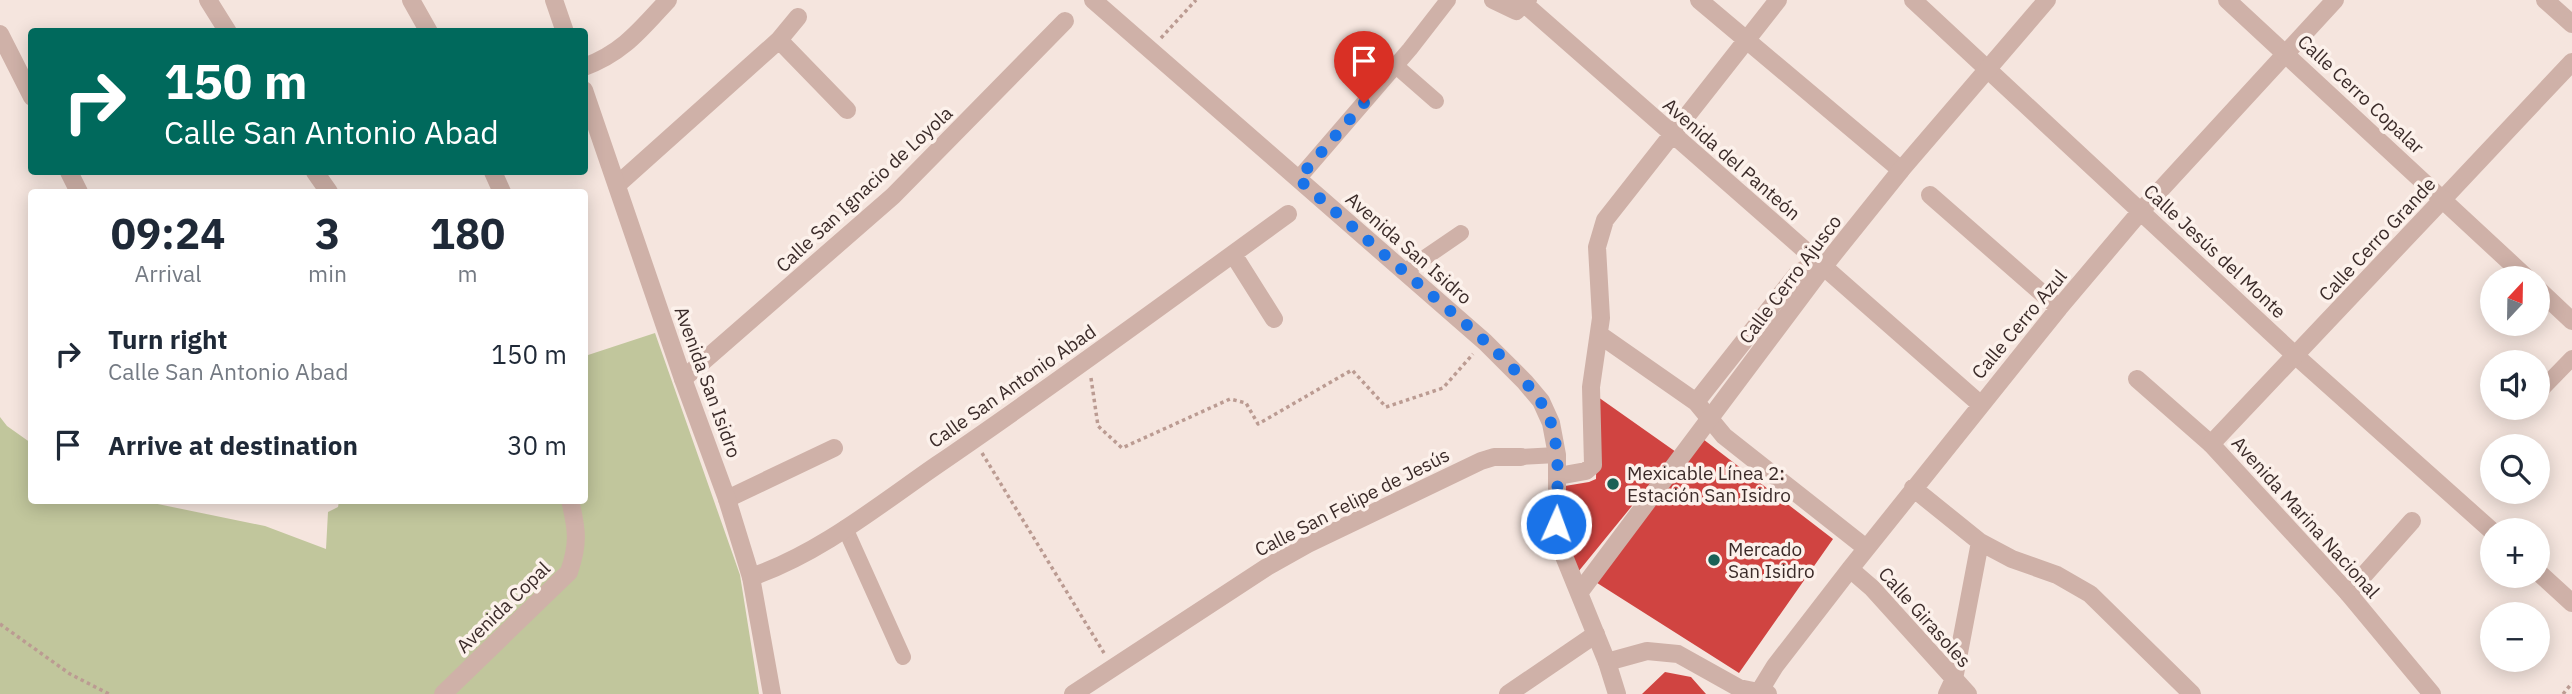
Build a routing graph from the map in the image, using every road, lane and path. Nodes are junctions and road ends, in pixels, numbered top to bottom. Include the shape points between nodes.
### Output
1 (208, 0) edge
2 (411, 0) edge
3 (554, 0) edge
4 (668, 0) edge
5 (1093, 0) edge
6 (1196, 0) edge
7 (1448, 0) edge
8 (1493, 0) edge
9 (1699, 0) edge
10 (1777, 0) edge
11 (1913, 0) edge
12 (2047, 0) edge
13 (2227, 0) edge
14 (2336, 0) edge
15 (2545, 0) edge
16 (1524, 1) edge
17 (798, 17) dead end
18 (1065, 21) dead end
19 (2572, 24) edge
20 (226, 28) edge
21 (427, 28) edge
22 (564, 28) edge
23 (0, 34) edge
24 (1746, 39) junction
25 (779, 40) junction
26 (1150, 50) junction
27 (2287, 55) junction
28 (588, 66) edge
29 (1396, 66) junction
30 (1988, 69) junction
31 (2568, 75) edge
32 (28, 89) edge
33 (1436, 101) dead end
34 (588, 102) edge
35 (847, 110) dead end
36 (1671, 134) junction
37 (1901, 170) junction
38 (1298, 179) junction
39 (617, 185) junction
40 (1930, 195) dead end
41 (2443, 199) junction
42 (2141, 211) junction
43 (1288, 215) dead end
44 (1461, 233) dead end
45 (1233, 254) junction
46 (1824, 266) junction
47 (2514, 266) edge
48 (1404, 272) junction
49 (2550, 300) edge
50 (2059, 308) junction
51 (1274, 318) dead end
52 (2572, 321) edge
53 (1600, 335) junction
54 (1485, 342) junction
55 (2296, 356) junction
56 (1088, 359) junction
57 (2572, 359) edge
58 (684, 379) junction
59 (2137, 379) dead end
60 (2550, 381) edge
61 (1696, 402) junction
62 (1980, 404) junction
63 (1710, 420) junction
64 (974, 440) junction
65 (2211, 443) junction
66 (834, 448) dead end
67 (1557, 456) junction
68 (1521, 457) joint
69 (1558, 476) junction
70 (1913, 488) junction
71 (727, 499) junction
72 (571, 504) edge
73 (2480, 520) edge
74 (2412, 521) dead end
75 (845, 528) junction
76 (1980, 542) junction
77 (1866, 548) junction
78 (1850, 569) junction
79 (751, 577) junction
80 (2550, 583) edge
81 (1579, 593) junction
82 (2348, 593) junction
83 (2572, 603) edge
84 (0, 624) edge
85 (1596, 634) junction
86 (903, 657) dead end
87 (1607, 662) junction
88 (1113, 667) junction
89 (2572, 683) edge
90 (1950, 687) edge
91 (1761, 693) edge
92 (109, 694) edge
93 (443, 694) edge
94 (772, 694) edge
95 (1073, 694) edge
96 (1507, 694) edge
97 (1616, 694) edge
98 (1968, 694) edge
99 (2192, 694) edge
100 (2432, 694) edge
101 (2563, 694) edge

1 - 20 street
2 - 21 street
3 - 22 street
4 - 28 street via 623,48
5 - 26 street, Avenida San Isidro
6 - 26 path
7 - 29 street
8 - 16 street via 1516,11
9 - 24 street
10 - 24 street
11 - 30 street, Calle Jesús del Monte
12 - 30 street, Calle Cerro Ajusco
13 - 27 street, Calle Cerro Copalar
14 - 27 street, Calle Cerro Azul
15 - 19 street
16 - 36 street, Avenida del Panteón
17 - 25 street
18 - 58 street, Calle San Ignacio de Loyola via 893,195
23 - 32 street
24 - 36 street
24 - 37 street
25 - 35 street
25 - 39 street
26 - 38 street, Avenida San Isidro
27 - 41 street, Calle Cerro Copalar
27 - 42 street, Calle Cerro Azul
29 - 33 street
29 - 38 street
30 - 37 street, Calle Cerro Ajusco
30 - 42 street, Calle Jesús del Monte
31 - 41 street, Calle Cerro Grande
34 - 39 street, Avenida San Isidro
36 - 46 street, Avenida del Panteón
36 - 53 street via 1601,230 1597,265
37 - 46 street, Calle Cerro Ajusco
38 - 48 street, Avenida San Isidro
39 - 58 street, Avenida San Isidro
40 - 50 street
41 - 47 street, Calle Cerro Copalar
41 - 55 street, Calle Cerro Grande
42 - 50 street, Calle Cerro Azul
42 - 55 street, Calle Jesús del Monte
43 - 45 street, Calle San Antonio Abad
44 - 48 street
45 - 51 street
45 - 56 street, Calle San Antonio Abad
46 - 61 street via 1808,267 1797,274
46 - 62 street, Avenida del Panteón
46 - 63 street, Calle Cerro Ajusco
48 - 54 street, Avenida San Isidro
49 - 52 street
50 - 62 street, Calle Cerro Azul
53 - 61 street, Calle Girasoles
53 - 69 street via 1591,387 1593,465 1586,471
54 - 56 path via 1443,388 1386,407 1352,370 1258,424 1246,403 1230,399 1122,448 1098,426
54 - 67 street, Avenida San Isidro via 1541,401
55 - 65 street, Calle Cerro Grande
55 - 73 street, Calle Jesús del Monte
56 - 64 street, Calle San Antonio Abad
57 - 60 street
58 - 71 street, Avenida San Isidro
59 - 65 street, Avenida Marina Nacional
61 - 63 street, Calle Girasoles
62 - 70 street, Calle Cerro Azul
63 - 77 street, Calle Girasoles
63 - 81 street, Calle Cerro Ajusco
64 - 75 street, Calle San Antonio Abad
64 - 88 path
65 - 82 street, Avenida Marina Nacional
66 - 71 street
67 - 68 street, Calle San Felipe de Jesús
67 - 69 street, Avenida San Isidro
68 - 88 street, Calle San Felipe de Jesús via 1481,461 1308,544
69 - 81 street, Avenida San Isidro via 1558,539
70 - 76 street
70 - 77 street, Calle Cerro Azul
71 - 79 street, Avenida San Isidro
72 - 93 street, Avenida Copal via 577,532 569,572
74 - 82 street
75 - 79 street, Calle San Antonio Abad via 778,568
75 - 86 street
76 - 90 street
76 - 99 street via 2090,594
77 - 78 street, Calle Cerro Azul
78 - 90 street, Calle Girasoles via 1872,588
78 - 91 street, Calle Cerro Azul via 1775,666
79 - 94 street, Avenida San Isidro
80 - 83 street
81 - 85 street, Avenida San Isidro
82 - 100 street, Avenida Marina Nacional
84 - 92 path via 70,674
85 - 87 street, Avenida San Isidro
85 - 96 street
87 - 91 street via 1647,651 1678,654 1740,688
87 - 97 street, Avenida San Isidro
88 - 95 street, Calle San Felipe de Jesús
89 - 101 path
90 - 98 street, Calle Girasoles

